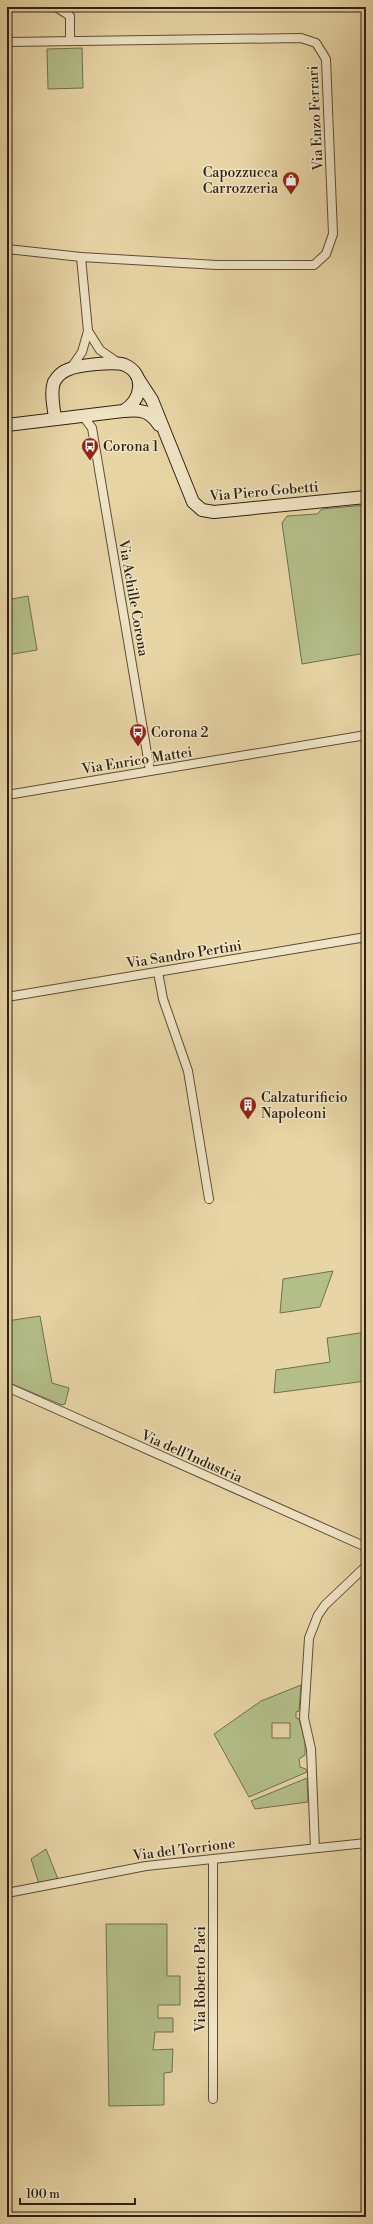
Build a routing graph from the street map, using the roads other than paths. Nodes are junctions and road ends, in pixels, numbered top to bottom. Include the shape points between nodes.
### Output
1 (56, 7) edge
2 (70, 41) junction
3 (7, 42) edge
4 (7, 249) edge
5 (81, 257) junction
6 (88, 331) junction
7 (120, 364) junction
8 (71, 368) junction
9 (139, 380) junction
10 (123, 411) junction
11 (95, 414) junction
12 (83, 416) junction
13 (54, 419) junction
14 (7, 425) edge
15 (92, 428) junction
16 (166, 434) junction
17 (366, 497) edge
18 (366, 735) edge
19 (150, 771) junction
20 (7, 795) edge
21 (366, 937) edge
22 (158, 972) junction
23 (7, 997) edge
24 (209, 1199) dead end
25 (7, 1387) edge
26 (366, 1547) edge
27 (366, 1566) edge
28 (366, 1843) edge
29 (315, 1848) junction
30 (213, 1859) junction
31 (7, 1893) edge
32 (213, 2099) dead end

1 - 2 street via 70,16
2 - 3 street, Via Enzo Ferrari
2 - 5 street, Via Enzo Ferrari via 301,38 316,43 326,59 333,234 330,248 321,260 314,265 217,265
4 - 5 street, Via Enzo Ferrari
5 - 6 street
6 - 7 street via 100,350
6 - 8 street via 82,352
7 - 8 street
7 - 9 street via 132,370
8 - 13 street via 54,382
9 - 10 street via 140,389 136,400
9 - 16 street, Via Piero Gobetti via 152,400
10 - 11 street
10 - 16 street via 144,410 156,420
11 - 12 street
11 - 15 street, Via Achille Corona
12 - 13 street
12 - 15 street, Via Achille Corona
13 - 14 street
15 - 19 street, Via Achille Corona
16 - 17 street, Via Piero Gobetti via 193,502 208,512
18 - 19 street, Via Enrico Mattei
19 - 20 street, Via Enrico Mattei
21 - 22 street, Via Sandro Pertini
22 - 23 street, Via Sandro Pertini
22 - 24 street via 164,999 188,1071
25 - 26 street, Via dell'Industria
27 - 29 street via 318,1615 309,1638 304,1718 310,1750
28 - 29 street, Via del Torrione
29 - 30 street, Via del Torrione
30 - 31 street, Via del Torrione via 124,1870
30 - 32 street, Via Roberto Paci

